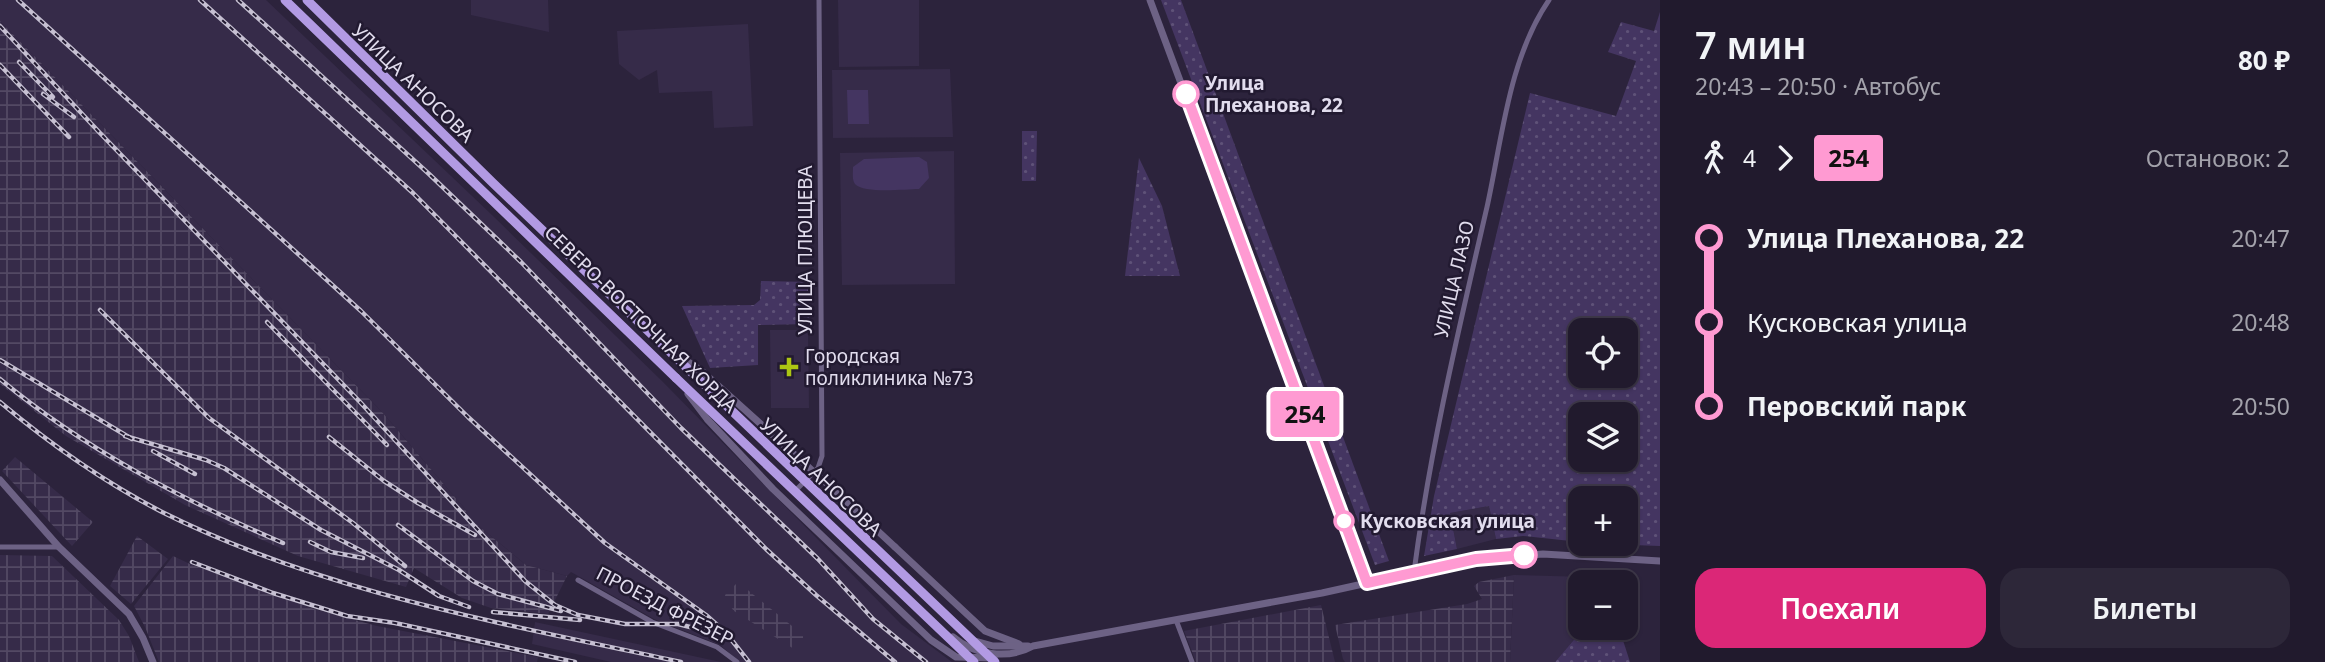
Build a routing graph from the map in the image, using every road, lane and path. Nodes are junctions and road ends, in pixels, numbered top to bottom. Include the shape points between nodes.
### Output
1 (286, 0) edge
2 (305, 0) edge
3 (819, 0) edge
4 (1150, 0) edge
5 (1549, 0) edge
6 (659, 341) junction
7 (676, 378) junction
8 (0, 480) edge
9 (804, 482) junction
10 (796, 490) junction
11 (0, 547) edge
12 (59, 547) junction
13 (1660, 561) edge
14 (1414, 572) junction
15 (578, 580) dead end
16 (1367, 583) junction
17 (1176, 620) junction
18 (1023, 646) junction
19 (1033, 646) junction
20 (1004, 654) junction
21 (153, 662) edge
22 (737, 662) edge
23 (974, 662) edge
24 (995, 662) edge
25 (1192, 662) edge

1 - 7 main road, СЕВЕРО-ВОСТОЧНАЯ ХОРДА
1 - 10 street, УЛИЦА АНОСОВА
2 - 6 main road, СЕВЕРО-ВОСТОЧНАЯ ХОРДА, bridge
2 - 9 street, УЛИЦА АНОСОВА
3 - 9 street, УЛИЦА ПЛЮЩЕВА via 822,456 818,468
4 - 16 street
5 - 14 street, УЛИЦА ЛАЗО via 1528,36 1514,83 1444,395
6 - 18 street, bridge via 703,372 985,631
6 - 24 main road, СЕВЕРО-ВОСТОЧНАЯ ХОРДА, bridge
7 - 20 street, bridge via 707,419 773,488 931,640 956,657
7 - 23 main road, СЕВЕРО-ВОСТОЧНАЯ ХОРДА, bridge
8 - 12 street
9 - 10 street, УЛИЦА ПЛЮЩЕВА
9 - 18 street, УЛИЦА АНОСОВА via 961,634 993,646
10 - 20 street, УЛИЦА АНОСОВА via 956,640 981,651
11 - 12 street
12 - 21 street via 129,614
13 - 14 street via 1524,555
14 - 16 street
15 - 22 street, ПРОЕЗД ФРЕЗЕР via 652,622 718,648
16 - 17 street
17 - 19 street
17 - 25 street
18 - 19 street, УЛИЦА АНОСОВА
19 - 20 street

